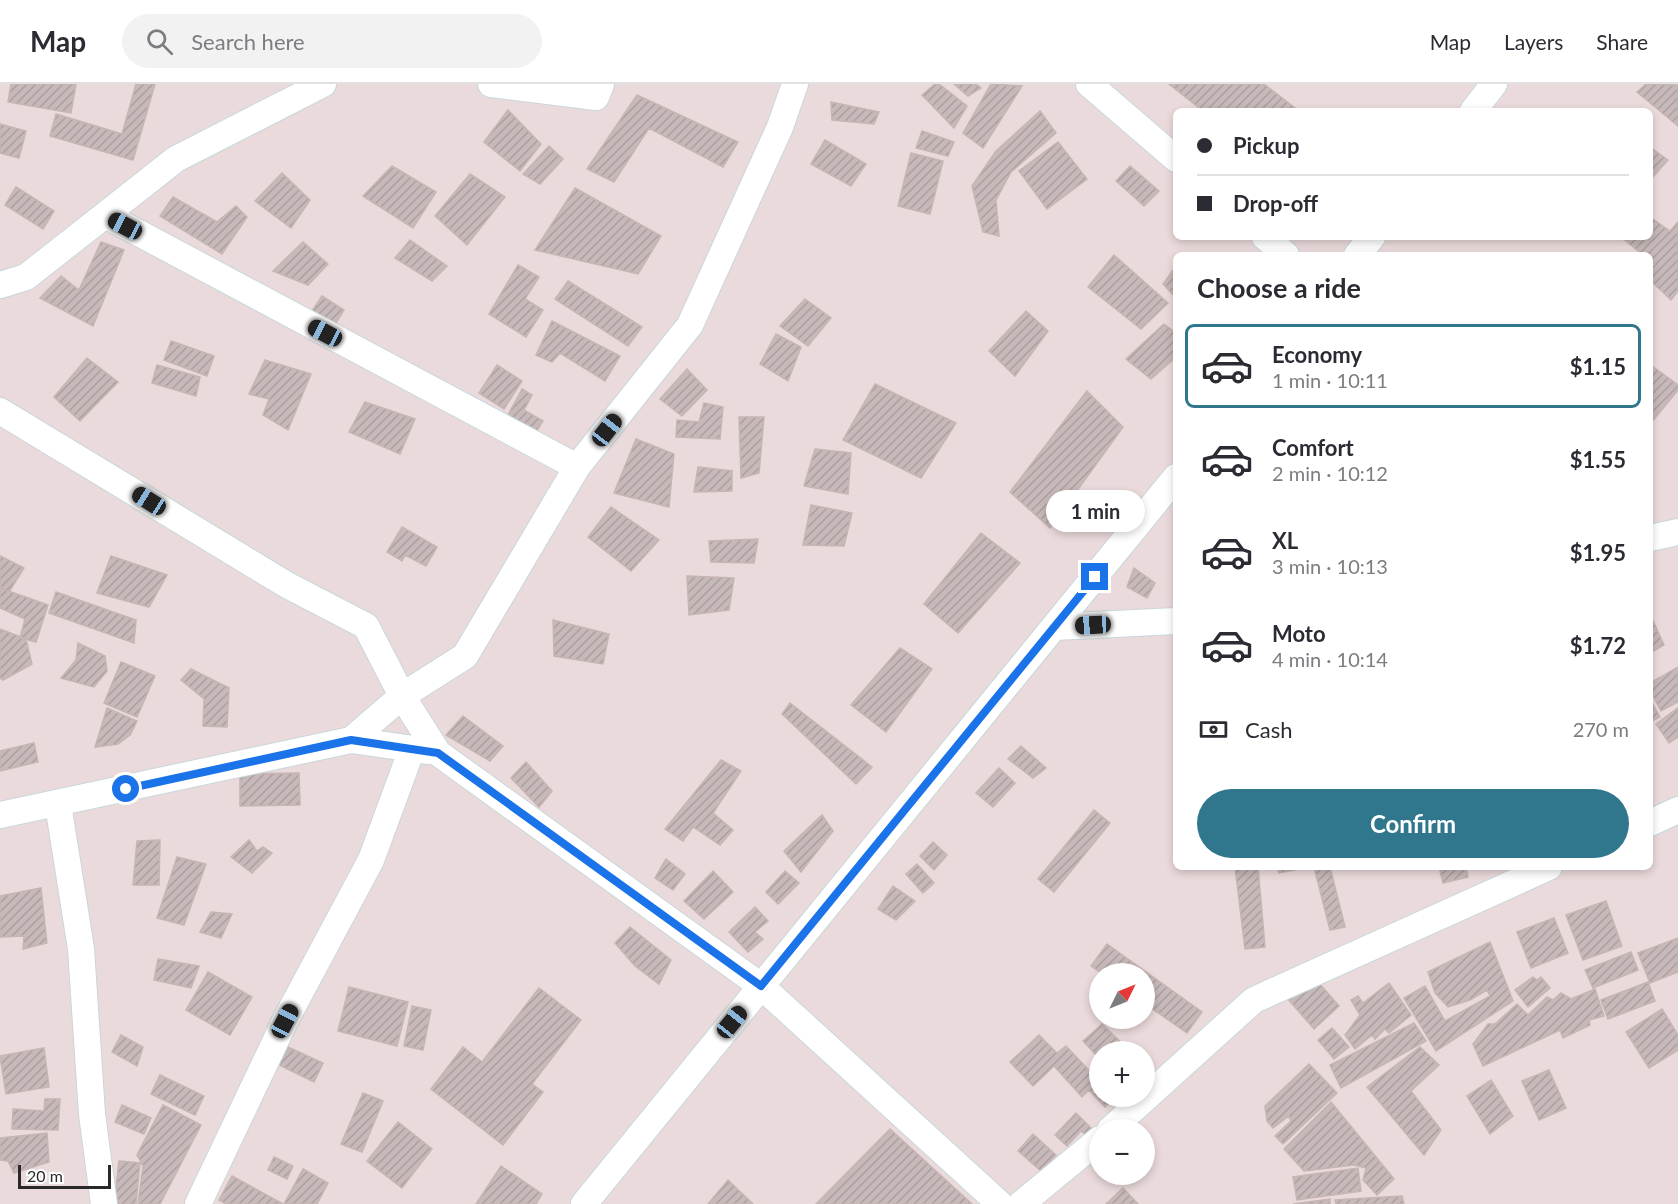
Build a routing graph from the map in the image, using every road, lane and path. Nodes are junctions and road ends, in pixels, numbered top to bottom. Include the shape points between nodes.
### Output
1 (323, 84) edge
2 (491, 84) edge
3 (601, 84) edge
4 (795, 84) edge
5 (1089, 84) edge
6 (1494, 84) edge
7 (1475, 108) edge
8 (1173, 156) edge
9 (105, 215) junction
10 (1268, 240) edge
11 (1370, 240) edge
12 (1282, 252) edge
13 (1360, 252) edge
14 (0, 285) edge
15 (0, 411) edge
16 (577, 467) junction
17 (1173, 481) edge
18 (1678, 532) edge
19 (1653, 537) edge
20 (1173, 621) edge
21 (1054, 627) junction
22 (402, 696) junction
23 (351, 740) junction
24 (411, 749) junction
25 (438, 753) junction
26 (58, 804) junction
27 (1678, 810) edge
28 (0, 815) edge
29 (1653, 822) edge
30 (1542, 870) edge
31 (761, 986) junction
32 (1122, 1119) edge
33 (1089, 1147) edge
34 (104, 1204) edge
35 (198, 1204) edge
36 (584, 1204) edge
37 (1000, 1204) edge
38 (1021, 1204) edge

1 - 9 street via 176,159
2 - 3 street via 596,96
4 - 16 street via 780,127 690,325
5 - 8 street
6 - 7 street
9 - 14 street via 26,277
9 - 16 street
10 - 12 street
11 - 13 street
15 - 22 street via 287,585 366,626
16 - 22 street via 465,657
17 - 21 street
18 - 19 street
20 - 21 street
21 - 31 street
22 - 23 street
22 - 25 street
23 - 24 street
23 - 26 street
24 - 25 street
24 - 35 street via 371,860 285,1021
25 - 31 street
26 - 28 street
26 - 34 street via 81,949 92,1114
27 - 29 street
30 - 32 street via 1254,1000
31 - 36 street
31 - 37 street
33 - 38 street

